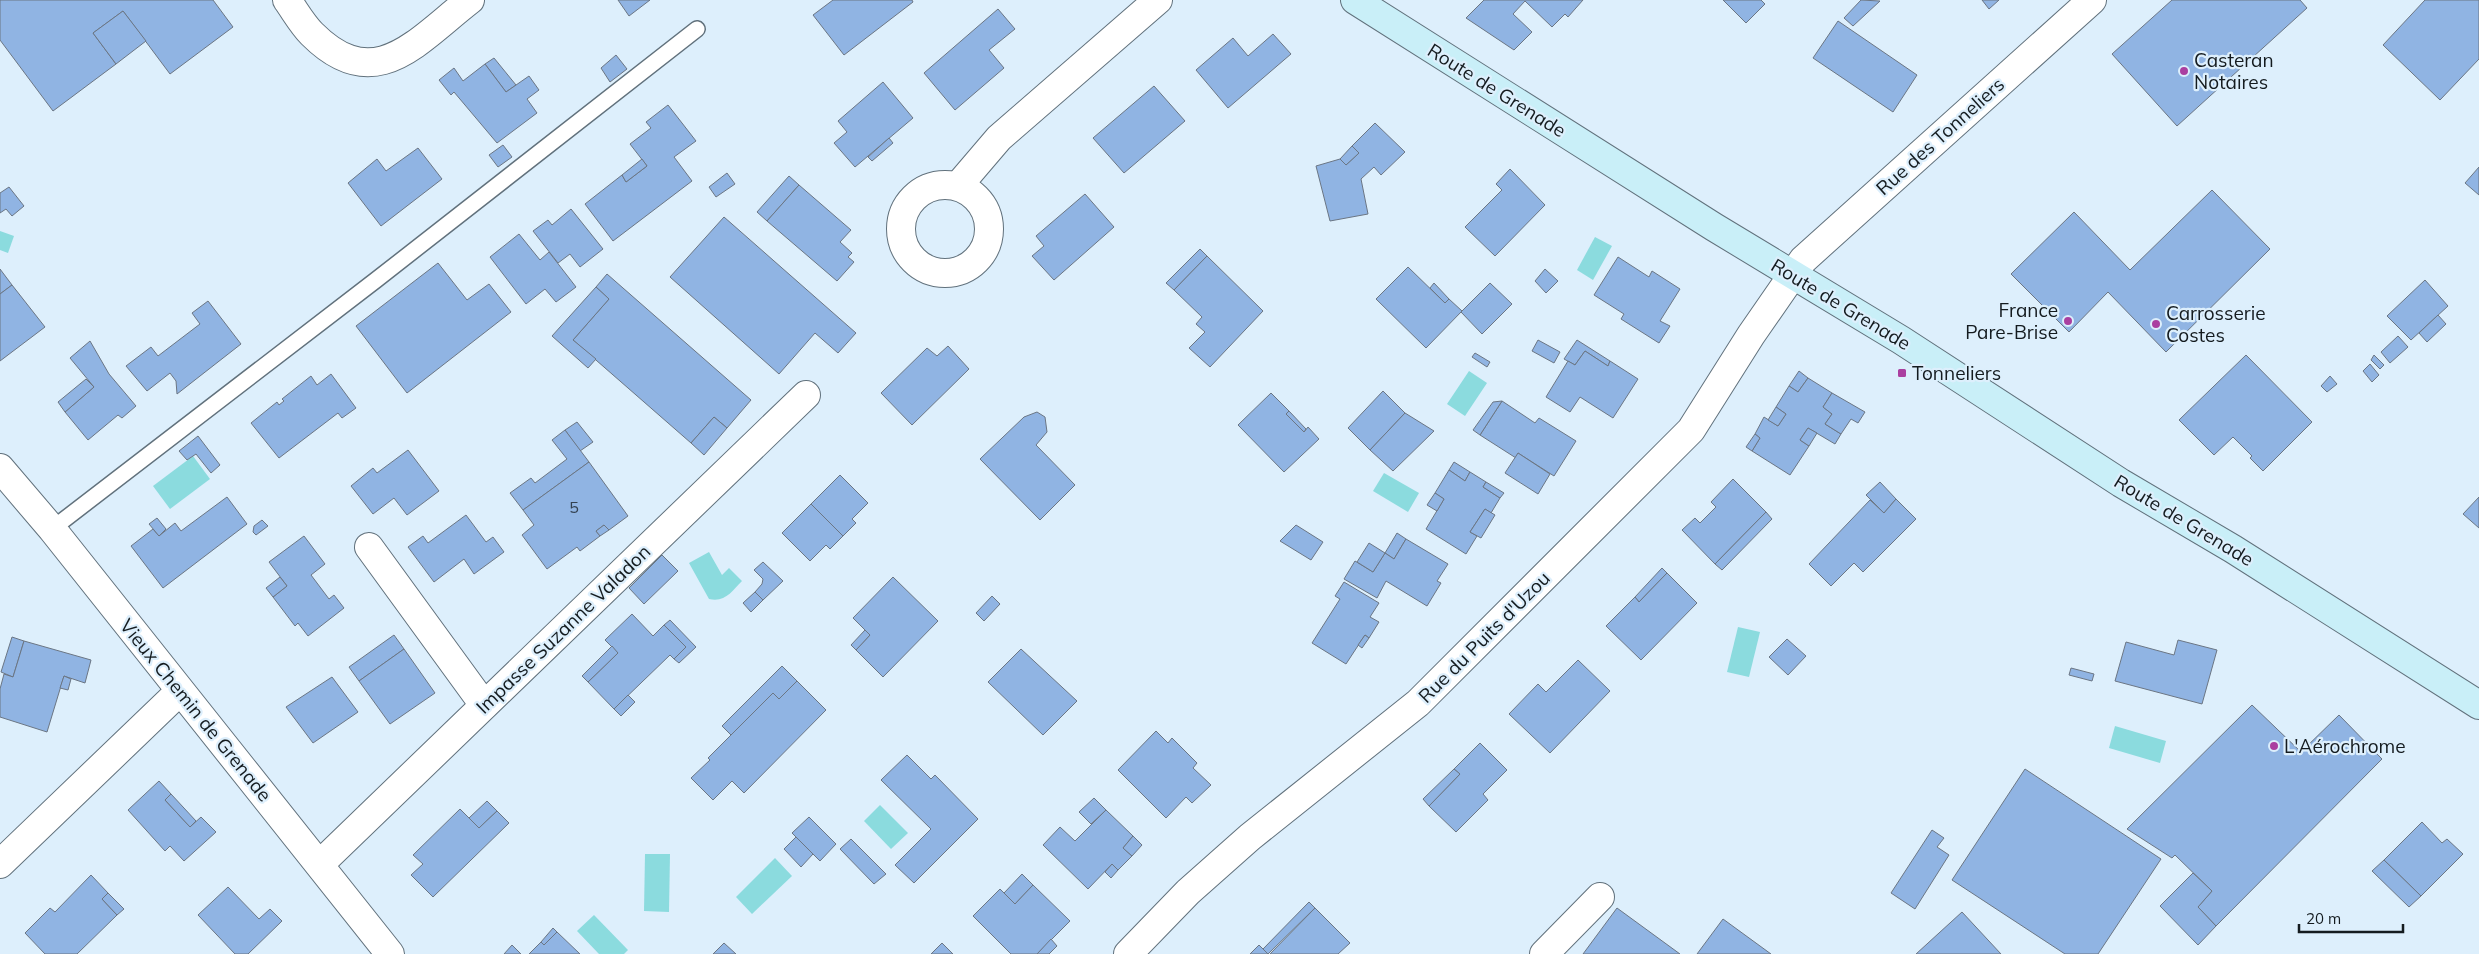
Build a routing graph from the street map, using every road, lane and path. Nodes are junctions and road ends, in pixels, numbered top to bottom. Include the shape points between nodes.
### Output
1 (287, 0) edge
2 (470, 0) edge
3 (1158, 0) edge
4 (1355, 0) edge
5 (2092, 0) edge
6 (697, 29) dead end
7 (958, 186) dead end
8 (1793, 275) junction
9 (806, 395) dead end
10 (0, 468) edge
11 (52, 529) junction
12 (369, 547) dead end
13 (180, 692) junction
14 (484, 705) junction
15 (2479, 705) edge
16 (0, 864) edge
17 (320, 864) junction
18 (1600, 897) dead end
19 (390, 954) edge
20 (1128, 954) edge
21 (1544, 954) edge

1 - 2 street via 311,33 335,54 358,63 378,64 400,54
3 - 7 street via 999,138
4 - 8 main road, Route de Grenade
5 - 8 street, Rue des Tonneliers via 1818,247
6 - 11 lane
8 - 15 main road, Route de Grenade
8 - 20 street, Rue du Puits d'Uzou via 1691,430 1418,703 1250,837 1188,892
9 - 14 street, Impasse Suzanne Valadon
10 - 11 street, Vieux Chemin de Grenade
11 - 13 street, Vieux Chemin de Grenade
12 - 14 street
13 - 16 street
13 - 17 street, Vieux Chemin de Grenade
14 - 17 street, Impasse Suzanne Valadon
17 - 19 street, Vieux Chemin de Grenade
18 - 21 street

